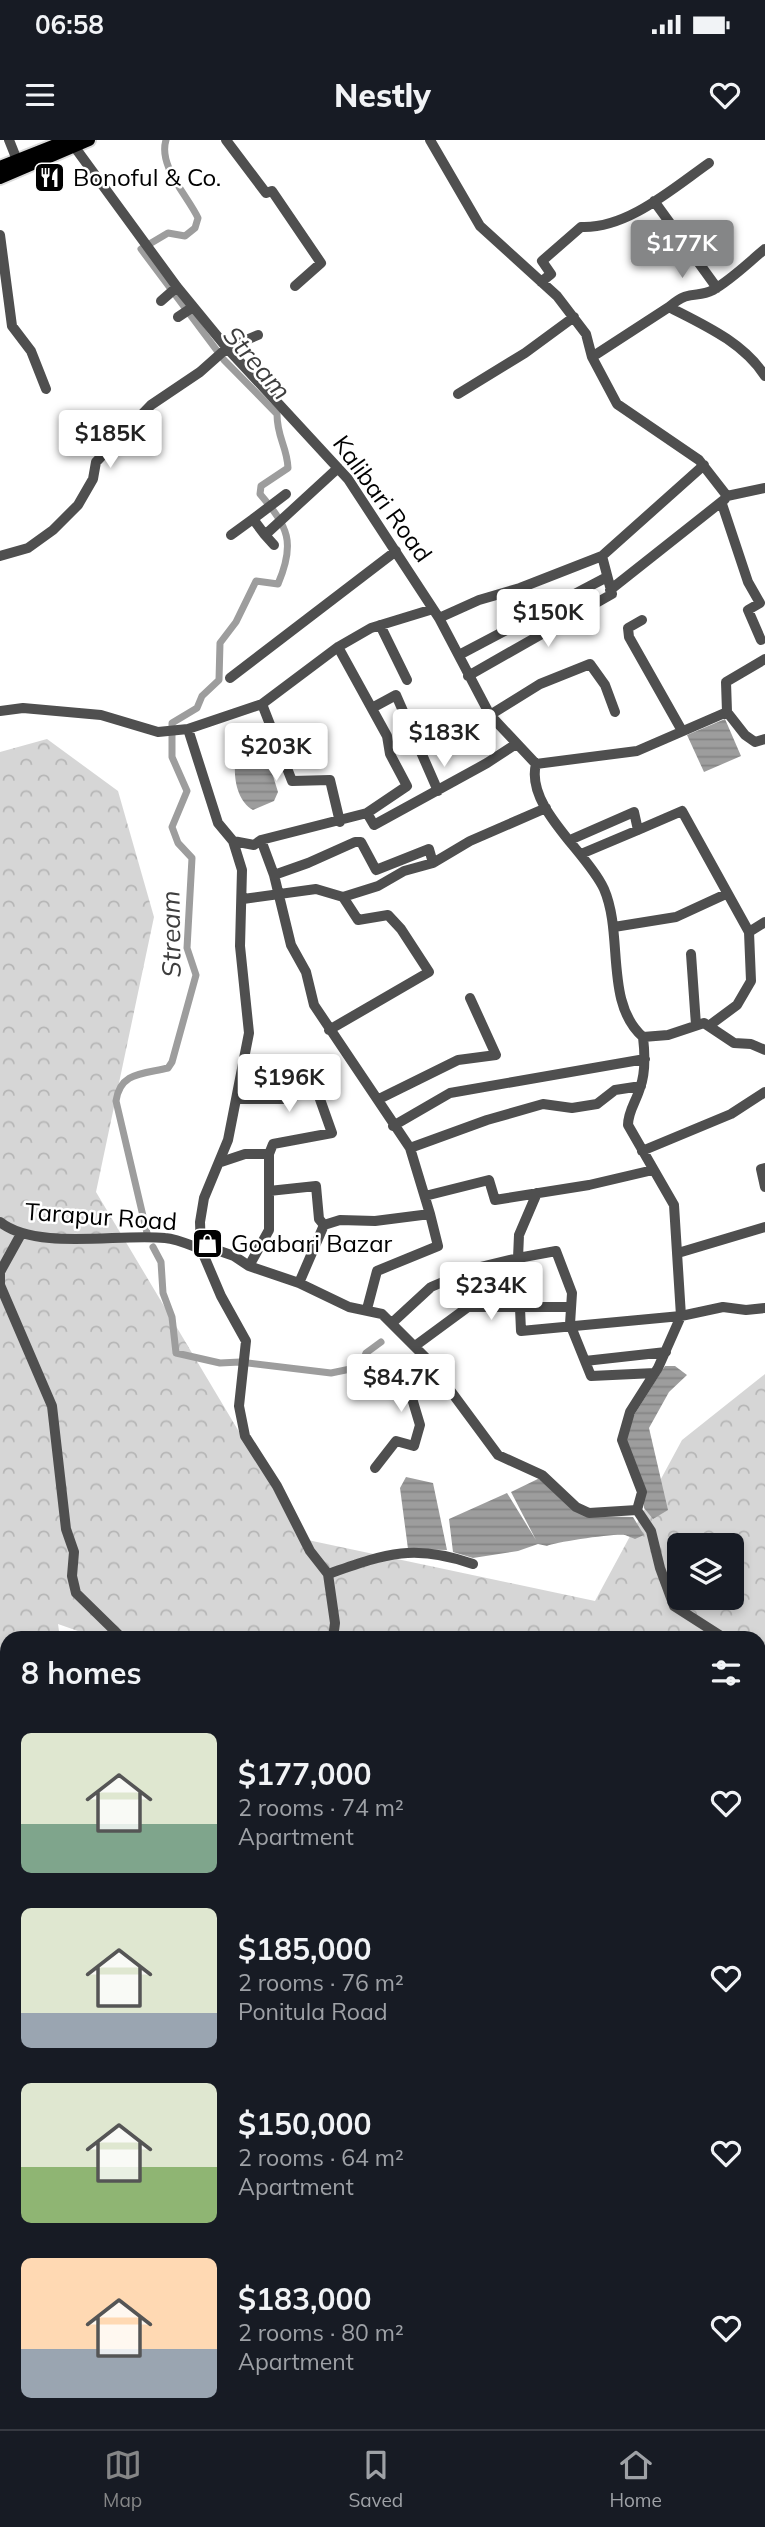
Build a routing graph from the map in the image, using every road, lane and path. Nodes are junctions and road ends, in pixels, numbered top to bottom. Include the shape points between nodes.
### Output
1 (9, 140) edge
2 (89, 140) edge
3 (226, 140) edge
4 (429, 140) edge
5 (71, 143) edge
6 (17, 160) junction
7 (709, 163) dead end
8 (0, 167) edge
9 (0, 178) edge
10 (654, 201) junction
11 (0, 235) edge
12 (765, 249) edge
13 (541, 282) junction
14 (295, 286) dead end
15 (177, 288) junction
16 (717, 288) junction
17 (161, 301) dead end
18 (669, 307) junction
19 (195, 310) junction
20 (574, 317) junction
21 (180, 319) dead end
22 (258, 335) dead end
23 (226, 348) junction
24 (592, 357) junction
25 (765, 376) edge
26 (46, 389) dead end
27 (458, 394) dead end
28 (704, 465) junction
29 (338, 468) junction
30 (765, 479) edge
31 (754, 488) junction
32 (765, 488) edge
33 (286, 494) dead end
34 (724, 500) junction
35 (253, 519) junction
36 (232, 535) dead end
37 (265, 535) junction
38 (274, 545) dead end
39 (396, 551) junction
40 (0, 556) edge
41 (602, 556) junction
42 (607, 577) junction
43 (610, 590) junction
44 (436, 614) junction
45 (642, 620) dead end
46 (380, 625) junction
47 (761, 640) dead end
48 (338, 647) junction
49 (459, 655) junction
50 (765, 659) edge
51 (468, 676) junction
52 (230, 678) dead end
53 (407, 680) dead end
54 (262, 705) junction
55 (372, 708) junction
56 (0, 711) edge
57 (615, 712) dead end
58 (727, 712) junction
59 (489, 715) junction
60 (184, 729) junction
61 (681, 729) junction
62 (765, 739) edge
63 (516, 744) junction
64 (537, 764) junction
65 (438, 791) junction
66 (546, 808) junction
67 (367, 813) junction
68 (340, 822) junction
69 (638, 830) junction
70 (261, 840) junction
71 (569, 840) junction
72 (233, 841) junction
73 (581, 854) junction
74 (433, 863) junction
75 (274, 875) junction
76 (278, 894) junction
77 (726, 894) junction
78 (343, 897) junction
79 (243, 899) junction
80 (765, 922) edge
81 (614, 927) junction
82 (749, 932) junction
83 (691, 954) dead end
84 (470, 998) dead end
85 (710, 1025) junction
86 (696, 1026) junction
87 (329, 1030) junction
88 (643, 1037) junction
89 (765, 1050) edge
90 (645, 1059) junction
91 (641, 1086) junction
92 (765, 1092) edge
93 (238, 1099) junction
94 (379, 1099) junction
95 (393, 1126) junction
96 (410, 1148) junction
97 (642, 1151) junction
98 (269, 1154) junction
99 (221, 1162) junction
100 (765, 1168) edge
101 (653, 1170) junction
102 (765, 1187) edge
103 (269, 1191) junction
104 (537, 1193) junction
105 (425, 1196) junction
106 (430, 1214) junction
107 (0, 1222) edge
108 (324, 1225) junction
109 (765, 1227) edge
110 (21, 1234) junction
111 (201, 1249) junction
112 (678, 1252) junction
113 (519, 1258) junction
114 (248, 1266) junction
115 (299, 1283) junction
116 (569, 1307) junction
117 (520, 1308) junction
118 (765, 1308) edge
119 (367, 1309) junction
120 (681, 1316) junction
121 (393, 1322) junction
122 (570, 1324) junction
123 (415, 1346) junction
124 (666, 1352) junction
125 (585, 1361) junction
126 (655, 1373) junction
127 (439, 1375) junction
128 (375, 1468) dead end
129 (637, 1510) junction
130 (473, 1564) dead end
131 (328, 1574) junction
132 (114, 1631) edge
133 (334, 1631) edge
134 (713, 1631) edge

1 - 6 street
2 - 5 main road
3 - 14 street via 265,193 272,191 321,263
4 - 13 street via 480,226
5 - 6 main road
5 - 9 main road
5 - 15 street, Kalibari Road
6 - 8 main road
7 - 10 street
10 - 13 street via 600,228 581,227 542,261 551,274
10 - 16 street
11 - 26 street via 12,326 31,351
12 - 16 street
13 - 20 street
15 - 17 street
15 - 19 street, Kalibari Road
16 - 18 street via 687,294
18 - 24 street
18 - 25 street via 725,336
19 - 21 street
19 - 23 street, Kalibari Road
20 - 24 street via 586,334
20 - 27 street
22 - 23 street
23 - 29 street, Kalibari Road
23 - 40 street via 151,405 96,462 84,496 53,530 28,548
24 - 28 street via 617,404
28 - 34 street
28 - 41 street
29 - 37 street
29 - 39 street, Kalibari Road
30 - 31 street
31 - 32 street
31 - 34 street
33 - 35 street
34 - 43 street
34 - 47 street via 748,582 760,603 748,610
35 - 36 street
35 - 37 street
37 - 38 street
39 - 44 street, Kalibari Road
39 - 52 street
41 - 42 street
41 - 44 street
42 - 43 street
42 - 49 street
43 - 51 street via 612,594
44 - 46 street
44 - 49 street, Kalibari Road
45 - 61 street via 628,628 629,638
46 - 48 street
46 - 53 street
48 - 54 street
48 - 55 street
49 - 51 street, Kalibari Road
50 - 58 street via 726,682
51 - 59 street, Kalibari Road
54 - 60 street
54 - 68 street via 292,780 330,780
55 - 65 street via 396,695
55 - 67 street via 407,786
56 - 60 street via 23,708 101,715 166,732
57 - 59 street via 605,685 590,664 540,684
58 - 61 street
58 - 62 street via 745,735 755,742
59 - 63 street, Kalibari Road
60 - 72 street via 218,823
61 - 64 street via 637,751
63 - 64 street, Kalibari Road
63 - 65 street
64 - 66 street via 534,772
65 - 67 street via 374,825
66 - 71 street
66 - 74 street via 470,841
67 - 68 street
68 - 70 street
69 - 71 street via 634,812
69 - 73 street
69 - 77 street via 682,811
70 - 72 street via 254,845
70 - 75 street
71 - 73 street
72 - 79 street via 242,870
73 - 81 street via 605,891
74 - 75 street via 429,849 376,870 361,842 355,842
74 - 78 street
75 - 76 street
76 - 78 street via 316,889
76 - 79 street
76 - 87 street via 291,945
77 - 81 street via 676,916
77 - 82 street
78 - 87 street via 358,920 388,915 429,971
79 - 93 street via 240,946 249,1032
80 - 82 street
81 - 88 street via 625,1014
82 - 85 street via 751,981 737,1005
83 - 86 street
84 - 94 street via 496,1055 458,1060
85 - 86 street
85 - 89 street via 734,1042
86 - 88 street
87 - 94 street
88 - 90 street
90 - 91 street
90 - 95 street via 450,1093
91 - 96 street via 615,1090 597,1104 572,1108 543,1104
91 - 97 street via 628,1125
92 - 97 street via 731,1114
93 - 98 street via 286,1099 316,1088 332,1132 272,1144
93 - 99 street
94 - 95 street
95 - 96 street
96 - 105 street
97 - 101 street
98 - 99 street via 244,1154
98 - 103 street
99 - 111 street via 204,1198
100 - 102 street via 761,1170
101 - 104 street
101 - 112 street via 674,1205
103 - 108 street via 316,1186 319,1219
103 - 114 street via 269,1230
104 - 105 street via 495,1200 489,1180
104 - 113 street via 519,1235
105 - 106 street
106 - 108 street
106 - 119 street via 438,1246 377,1271
107 - 110 street, Tarapur Road
108 - 115 street
109 - 112 street
110 - 111 street, Tarapur Road via 166,1238
110 - 132 street via 0,1272 0,1285 52,1406 76,1593
111 - 114 street, Tarapur Road via 234,1256
111 - 131 street via 246,1341 239,1406 246,1436 310,1551
112 - 120 street
113 - 116 street via 556,1251 572,1293
113 - 121 street via 476,1268 430,1287
114 - 115 street, Tarapur Road
115 - 119 street, Tarapur Road via 349,1307
116 - 117 street
116 - 122 street
117 - 122 street via 521,1331
117 - 123 street via 468,1307
118 - 120 street via 723,1307
119 - 121 street, Tarapur Road
120 - 122 street
120 - 124 street
121 - 123 street
122 - 125 street
123 - 127 street
124 - 125 street
124 - 126 street
125 - 126 street via 591,1376
126 - 129 street via 630,1412 622,1440 642,1493
127 - 128 street via 411,1395 420,1425 414,1446 396,1441
127 - 129 street via 498,1455 542,1475 576,1507 589,1513
129 - 134 street via 651,1531 674,1606
130 - 131 street via 451,1556 402,1552
131 - 133 street

